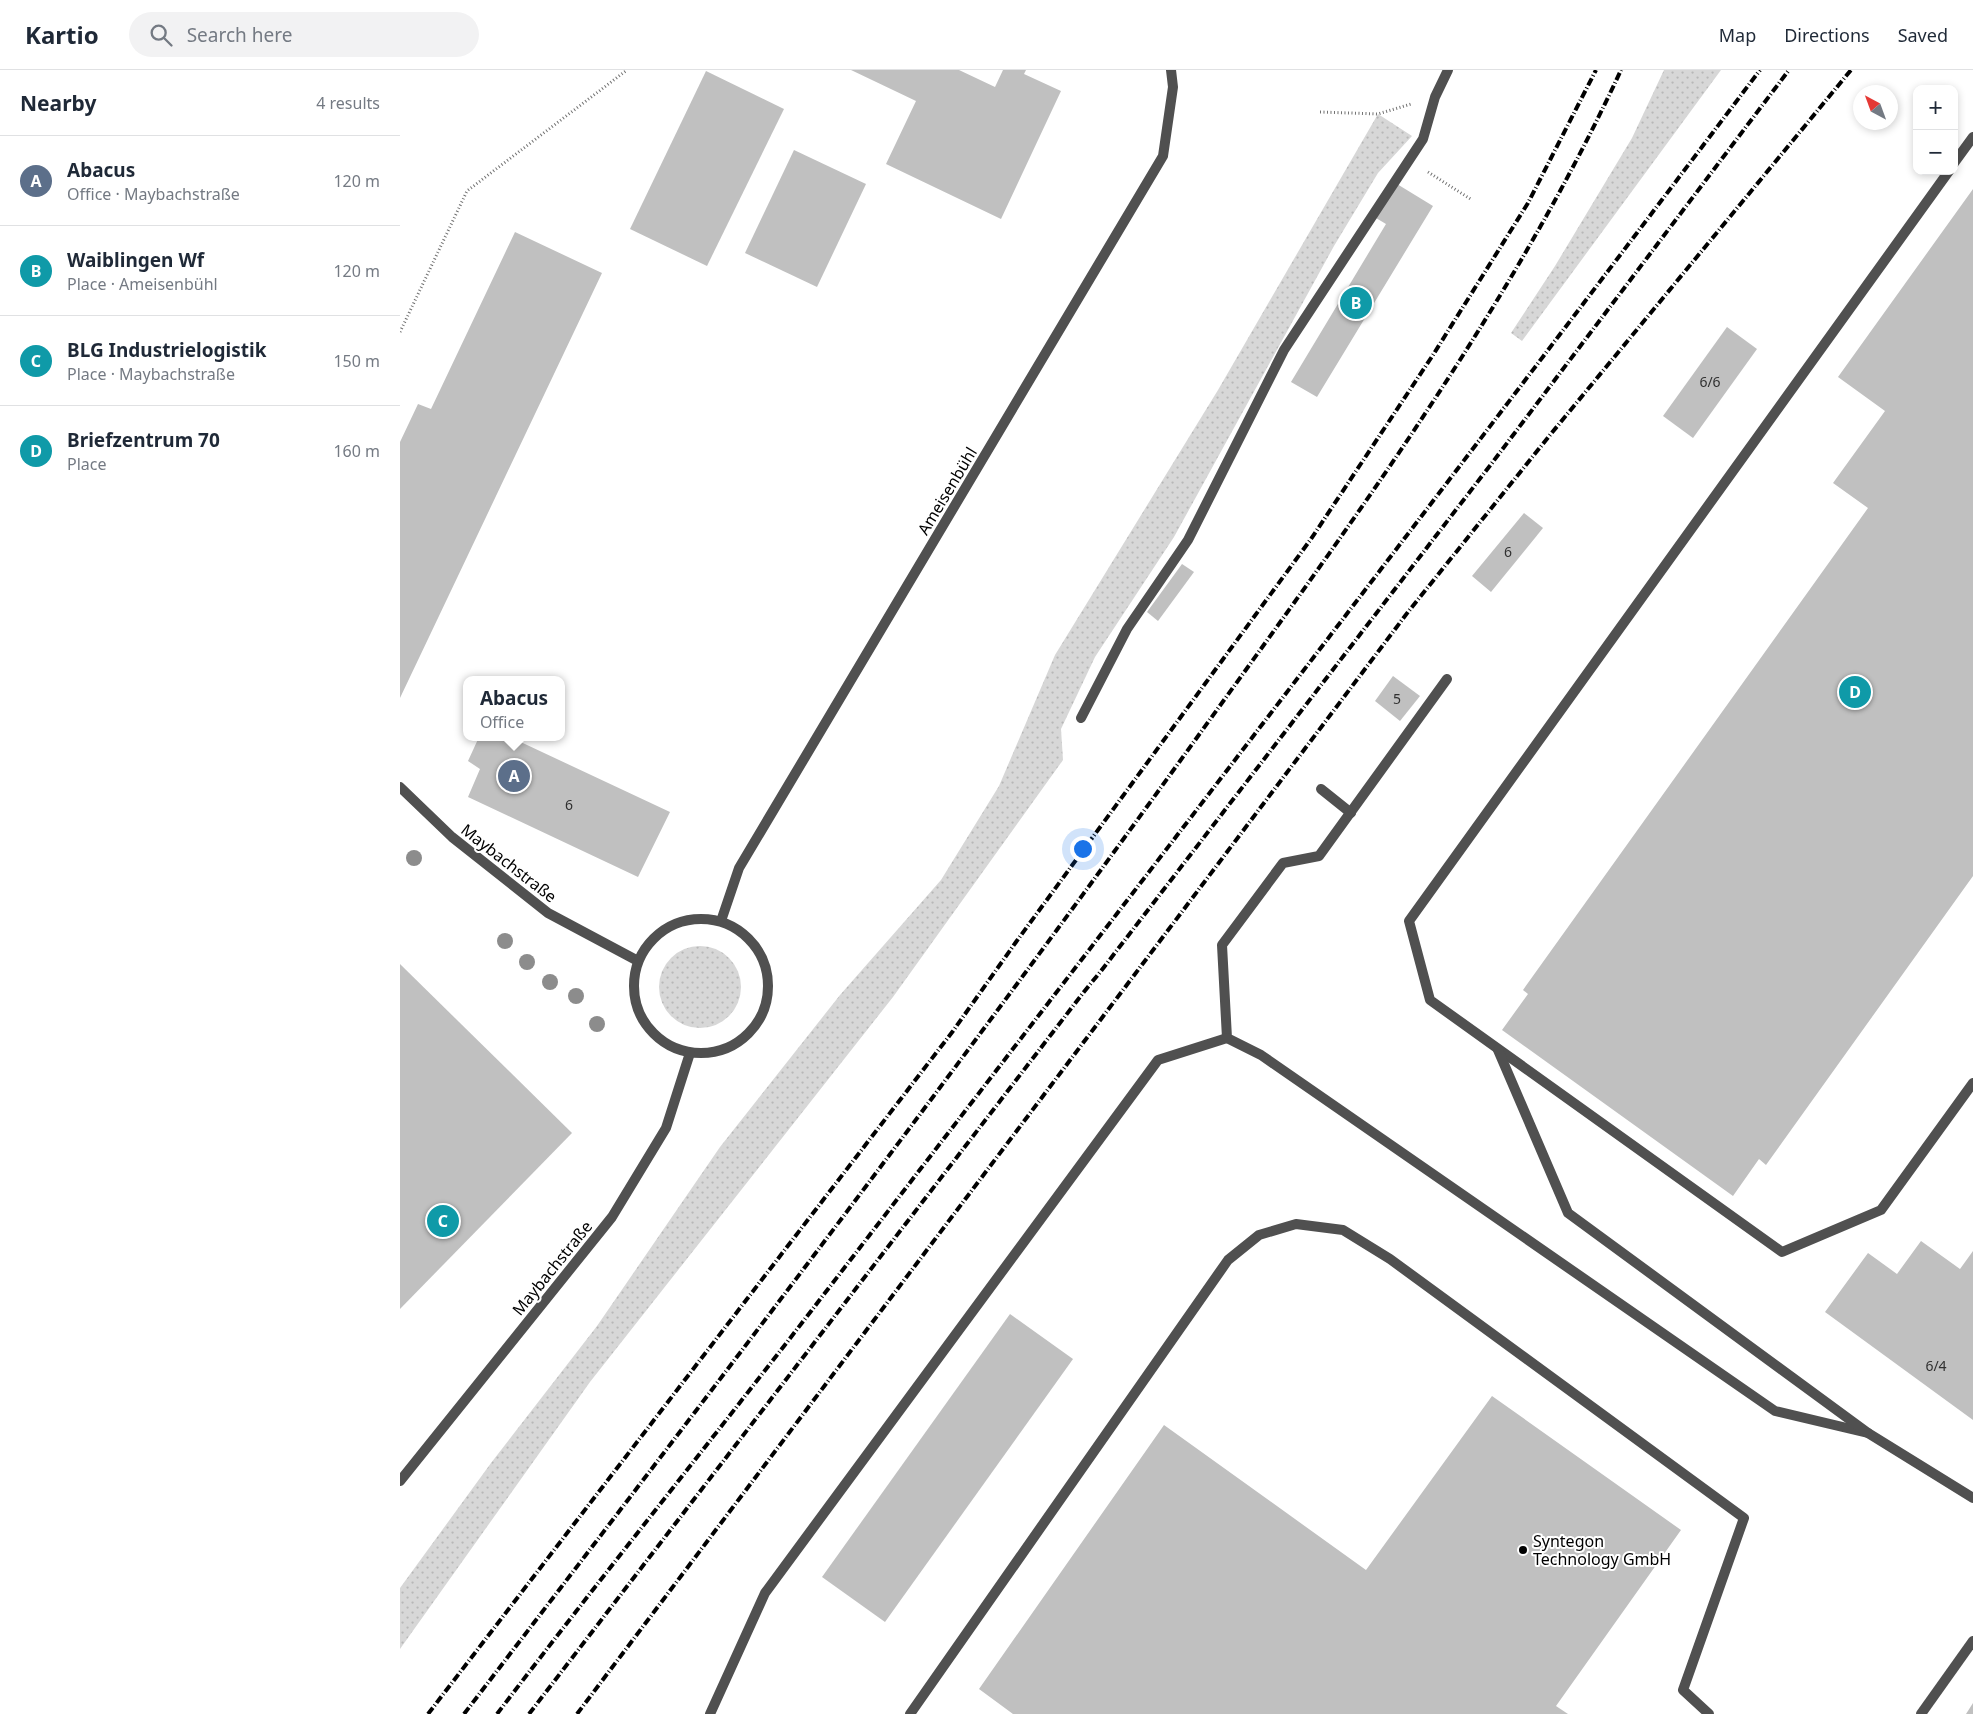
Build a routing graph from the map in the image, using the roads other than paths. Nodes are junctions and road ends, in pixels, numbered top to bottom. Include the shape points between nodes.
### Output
1 (1170, 70) edge
2 (1448, 70) edge
3 (1973, 137) edge
4 (1958, 158) edge
5 (1946, 175) edge
6 (1447, 679) dead end
7 (1081, 718) dead end
8 (400, 787) edge
9 (1321, 789) dead end
10 (1351, 813) junction
11 (721, 921) junction
12 (638, 961) junction
13 (1226, 1038) junction
14 (1498, 1050) junction
15 (690, 1053) junction
16 (1973, 1083) edge
17 (1868, 1433) junction
18 (400, 1481) edge
19 (1973, 1498) edge
20 (1973, 1641) edge
21 (913, 1713) edge
22 (710, 1714) edge
23 (1709, 1714) edge
24 (1921, 1714) edge

1 - 11 street, Ameisenbühl via 1174,87 1163,156 739,868
2 - 7 street via 1435,97 1423,139 1284,350 1188,540 1127,629
3 - 4 street
5 - 14 street via 1409,921 1430,1000
6 - 10 street
8 - 12 street, Maybachstraße via 452,838 548,913
9 - 10 street
10 - 13 street via 1318,856 1283,863 1222,945
11 - 12 street via 693,920 675,924 660,933
11 - 15 street via 741,932 755,946 763,961 768,978 763,1014 740,1041 725,1049
12 - 15 street via 634,978 638,1012 659,1039
13 - 17 street via 1261,1055 1775,1411
13 - 22 street via 1158,1060 765,1593
14 - 16 street via 1782,1252 1881,1210
14 - 17 street via 1568,1213
15 - 18 street, Maybachstraße via 666,1128 612,1217
17 - 19 street
20 - 24 street
21 - 23 street via 1228,1260 1259,1235 1296,1224 1343,1230 1390,1259 1744,1518 1683,1690

